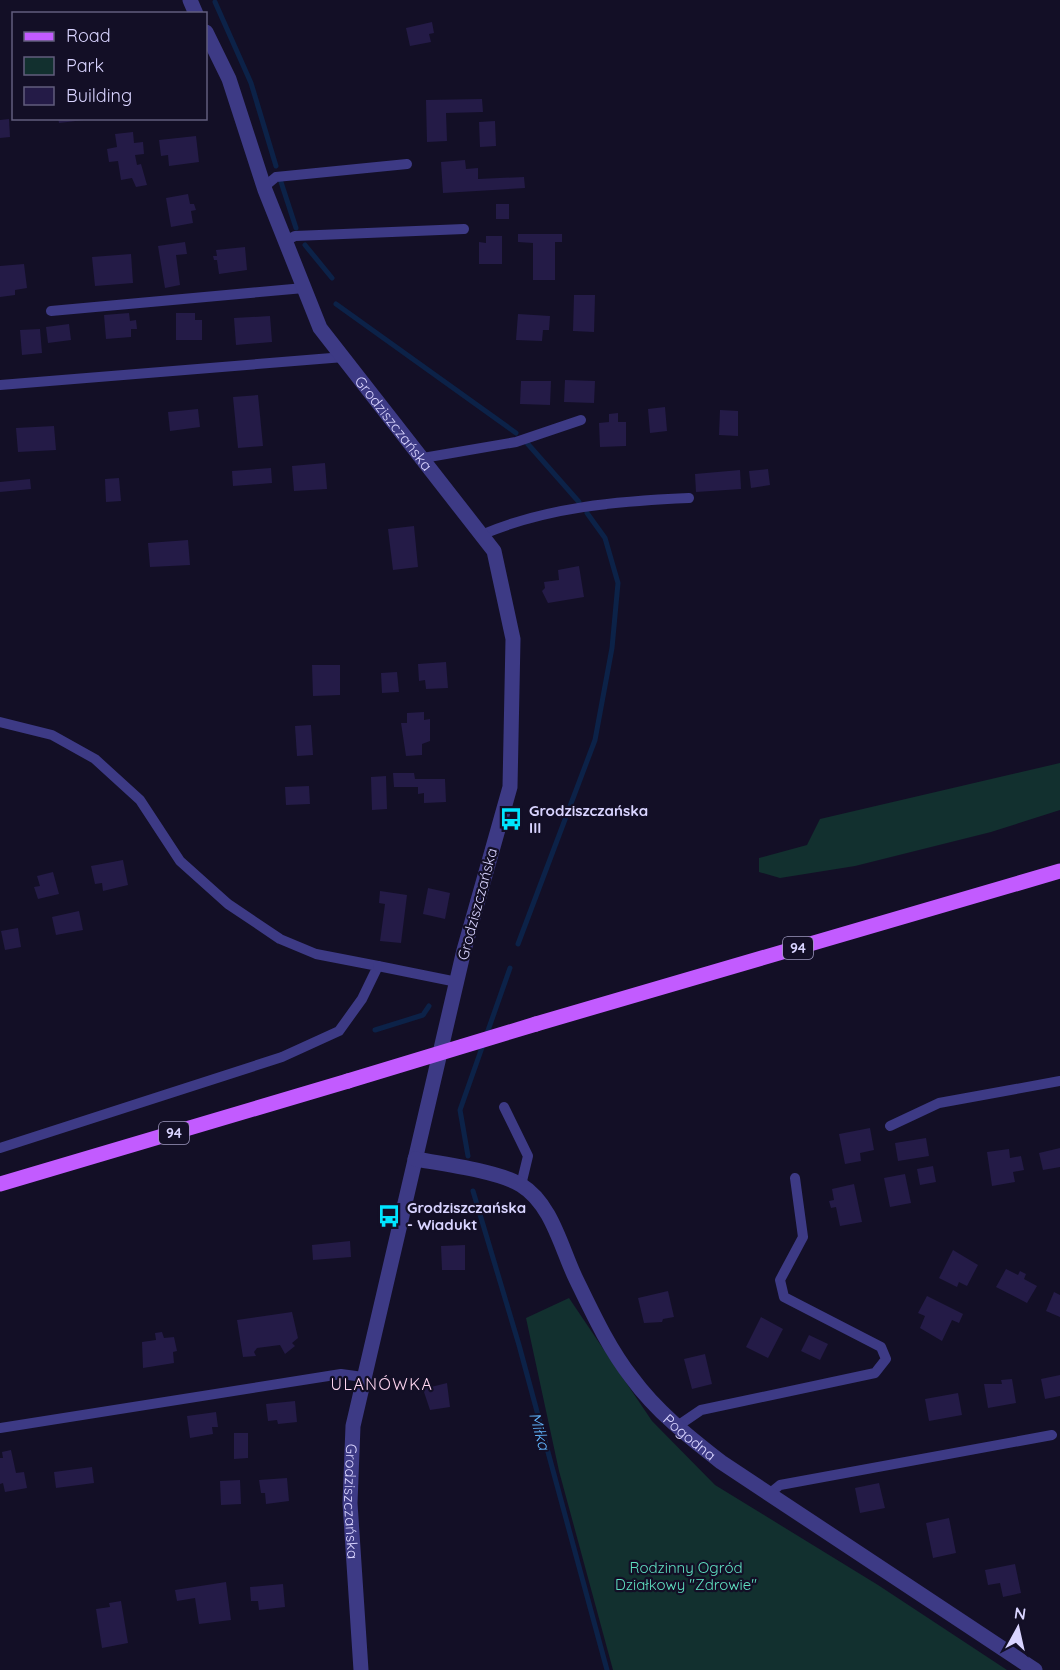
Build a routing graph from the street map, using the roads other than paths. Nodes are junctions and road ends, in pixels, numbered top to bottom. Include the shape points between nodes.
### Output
1 (207, 34) edge
2 (407, 164) dead end
3 (264, 188) junction
4 (464, 230) dead end
5 (285, 242) junction
6 (304, 288) junction
7 (51, 311) dead end
8 (344, 357) junction
9 (0, 385) edge
10 (580, 420) dead end
11 (423, 458) junction
12 (689, 498) dead end
13 (481, 534) junction
14 (0, 722) edge
15 (1060, 871) edge
16 (378, 966) junction
17 (457, 982) junction
18 (1060, 1081) edge
19 (504, 1107) dead end
20 (890, 1126) dead end
21 (0, 1148) edge
22 (415, 1159) junction
23 (795, 1178) dead end
24 (0, 1184) edge
25 (521, 1185) junction
26 (363, 1377) junction
27 (676, 1427) junction
28 (0, 1428) edge
29 (1052, 1435) dead end
30 (769, 1494) junction
31 (361, 1670) edge
32 (1035, 1670) edge

1 - 3 street, Grodziszczańska via 229,79
2 - 3 lane via 276,177
3 - 5 street, Grodziszczańska
4 - 5 lane via 295,236
5 - 6 street, Grodziszczańska
6 - 7 lane
6 - 8 street, Grodziszczańska via 320,328
8 - 9 lane
8 - 11 street, Grodziszczańska
10 - 11 lane via 516,442
11 - 13 street, Grodziszczańska
12 - 13 lane via 608,501 506,524
13 - 17 street, Grodziszczańska via 494,551 513,639 510,786
14 - 16 lane via 52,735 95,759 140,800 180,861 228,904 280,939 316,954
15 - 24 main road, 94, bridge
16 - 17 lane
16 - 21 lane via 362,999 339,1031 282,1057
17 - 22 street, Grodziszczańska
18 - 20 lane via 939,1103
19 - 25 lane via 528,1156
22 - 25 street, Pogodna
22 - 26 street, Grodziszczańska
23 - 27 lane via 803,1237 780,1280 784,1297 881,1347 886,1359 883,1366 875,1373 701,1410
25 - 27 street, Pogodna via 545,1209 576,1279 631,1378
26 - 28 lane via 341,1374
26 - 31 street, Grodziszczańska via 353,1426 350,1503
27 - 30 street, Pogodna
29 - 30 lane via 780,1485
30 - 32 street, Pogodna

